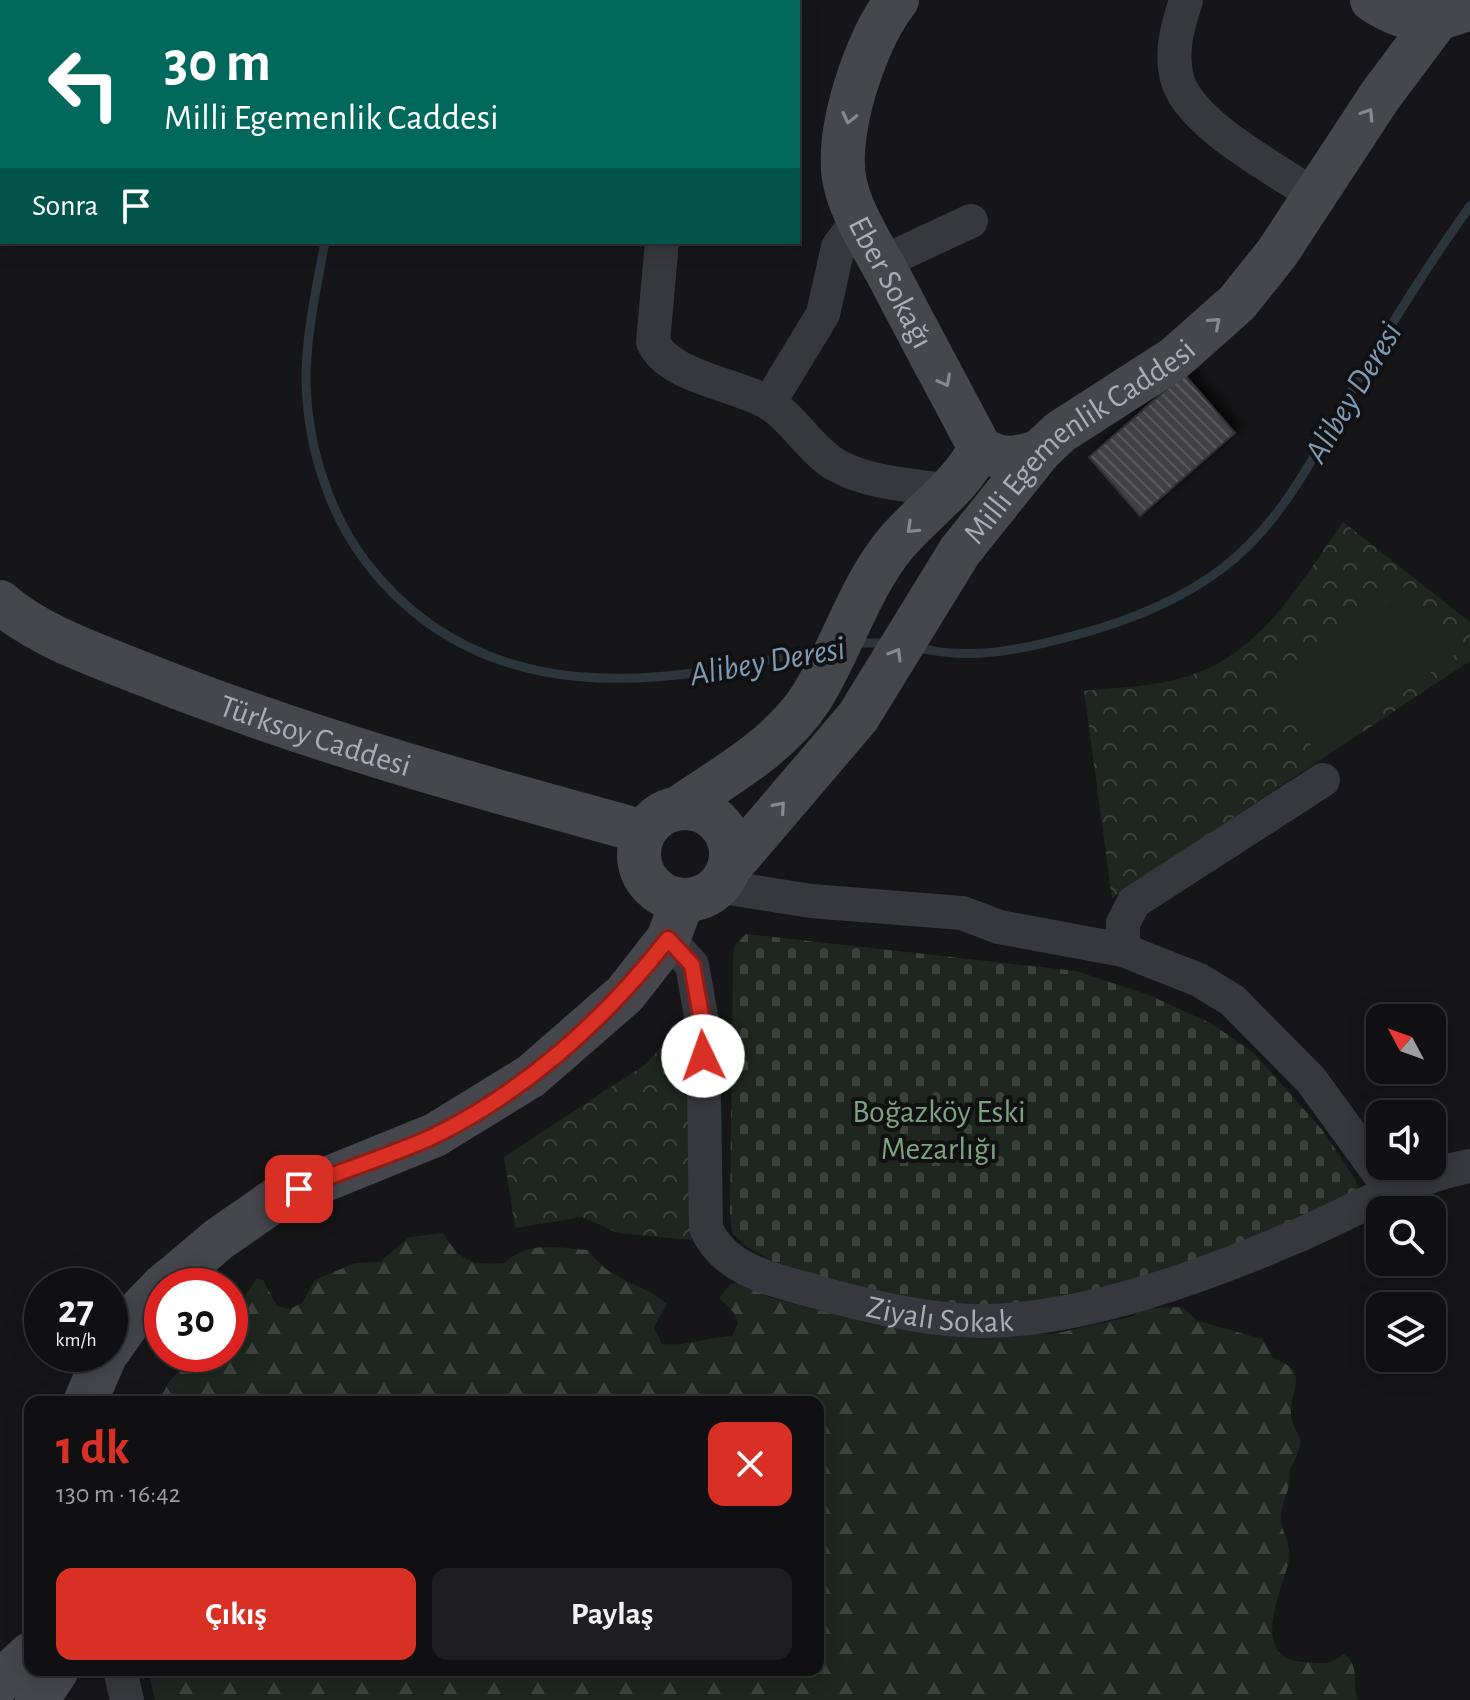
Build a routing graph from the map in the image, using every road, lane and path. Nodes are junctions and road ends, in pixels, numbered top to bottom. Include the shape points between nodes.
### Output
1 (858, 0) edge
2 (897, 0) edge
3 (1186, 0) edge
4 (1379, 4) edge
5 (1453, 15) edge
6 (872, 44) junction
7 (1404, 61) junction
8 (1315, 196) junction
9 (859, 219) junction
10 (971, 221) dead end
11 (662, 244) edge
12 (881, 263) junction
13 (769, 403) junction
14 (980, 448) junction
15 (1040, 451) junction
16 (951, 491) junction
17 (4, 614) edge
18 (1323, 780) dead end
19 (680, 807) junction
20 (644, 832) junction
21 (699, 898) junction
22 (1123, 950) junction
23 (1470, 1166) edge
24 (1391, 1190) junction
25 (184, 1268) edge
26 (144, 1305) edge
27 (128, 1323) edge
28 (98, 1372) edge
29 (88, 1396) edge
30 (24, 1660) edge
31 (53, 1676) edge
32 (121, 1676) edge
33 (0, 1682) edge
34 (37, 1700) edge
35 (127, 1700) edge

1 - 6 main road
2 - 6 main road, Eber Sokağı
3 - 8 street via 1174,40 1177,80 1200,117
4 - 5 main road via 1410,18
4 - 7 main road via 1399,26
5 - 7 main road, Milli Egemenlik Caddesi
6 -> 9 main road, Eber Sokağı via 843,145 845,183
8 -> 7 main road, Milli Egemenlik Caddesi
15 -> 8 main road, Milli Egemenlik Caddesi via 1060,432 1175,358 1237,303
9 - 12 main road, Eber Sokağı
9 - 13 street via 838,247 823,314
10 - 12 street
11 - 13 street via 653,342 658,354
12 -> 14 main road, Eber Sokağı
13 - 16 street via 835,465 864,476
14 - 15 main road via 997,459
14 - 16 main road
21 -> 15 main road, Milli Egemenlik Caddesi via 858,717 960,551
16 -> 19 main road via 896,543 875,573 810,700 774,741
17 - 20 main road, Türksoy Caddesi via 216,703 435,775
18 - 22 street via 1134,902 1123,923
19 - 20 main road via 665,811
19 - 21 main road via 709,814 721,824 732,852
20 - 21 main road via 639,862 645,877 668,897
21 - 22 street via 962,913 999,927
21 - 24 street, Ziyalı Sokak via 692,965 703,1027 706,1228 714,1247 764,1277 898,1312 981,1321 1041,1317 1138,1293 1262,1251
21 - 25 main road, Milli Egemenlik Caddesi via 625,994 531,1076 435,1135 275,1200
22 - 24 street via 1199,980 1232,1000 1311,1080
23 - 24 street, Ziyalı Sokak
26 - 27 main road, Milli Egemenlik Caddesi
28 - 29 main road
30 - 33 main road
31 - 34 main road
32 - 35 street

